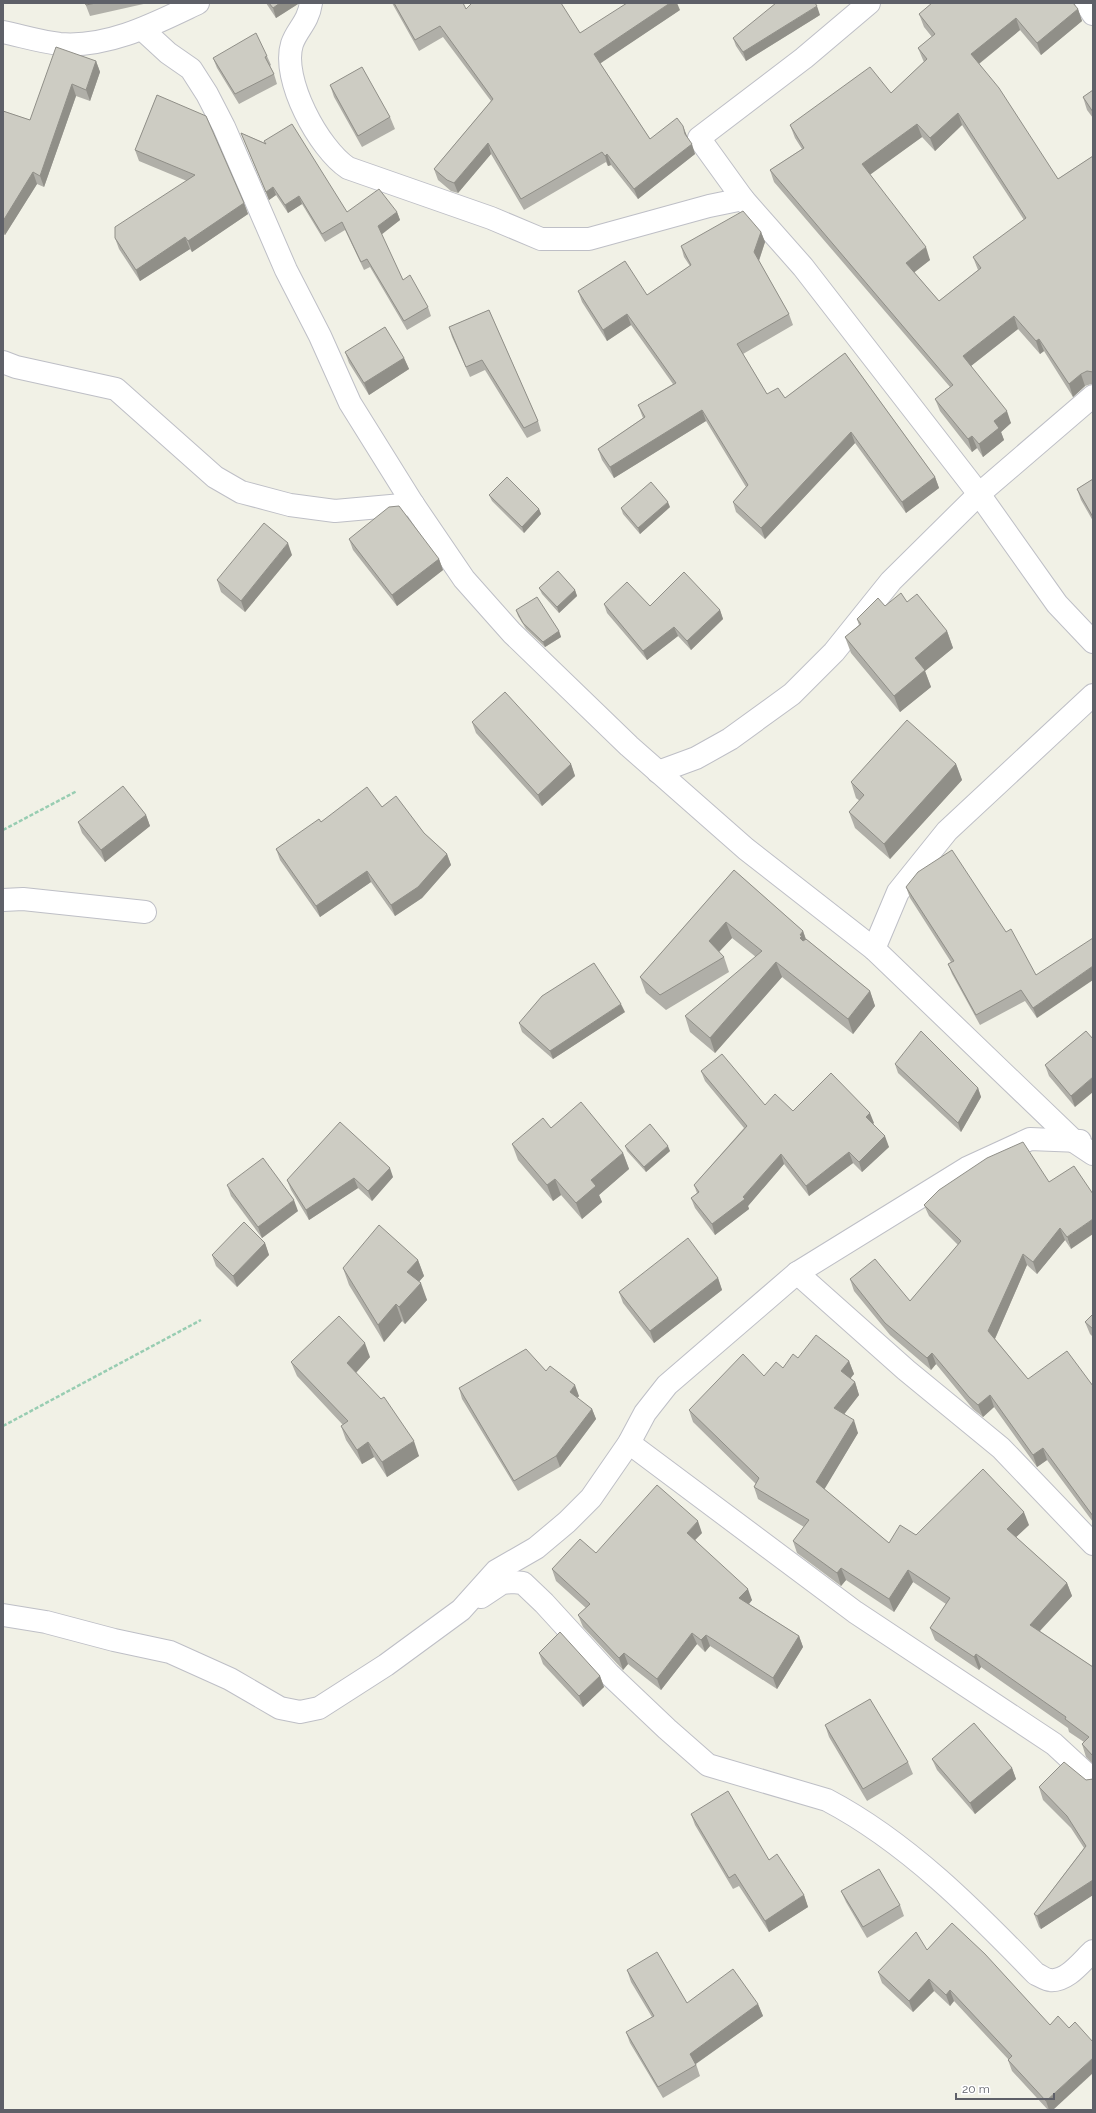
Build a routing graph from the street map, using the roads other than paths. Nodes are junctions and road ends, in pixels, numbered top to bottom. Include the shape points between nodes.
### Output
1 (198, 3) edge
2 (311, 3) edge
3 (869, 3) edge
4 (1086, 3) edge
5 (1093, 14) edge
6 (142, 30) junction
7 (3, 32) edge
8 (743, 199) junction
9 (3, 362) edge
10 (1093, 396) edge
11 (979, 494) junction
12 (413, 504) junction
13 (1093, 642) edge
14 (1093, 695) edge
15 (658, 772) junction
16 (3, 900) edge
17 (145, 912) dead end
18 (874, 949) junction
19 (1084, 1140) edge
20 (1093, 1154) edge
21 (797, 1273) junction
22 (629, 1443) junction
23 (1093, 1544) edge
24 (461, 1610) junction
25 (3, 1615) edge
26 (1093, 1780) edge
27 (1093, 1951) edge

1 - 6 street
2 - 8 street via 309,15 292,44 290,69 309,122 327,150 348,168 490,218 541,239 589,238
3 - 8 street via 804,58 699,138
4 - 5 street
6 - 7 street via 100,41 61,44
6 - 12 street via 191,69 207,94 350,403
8 - 11 street via 803,267
9 - 12 street via 116,388 215,477 241,492 290,505 335,511
10 - 11 street
11 - 13 street via 1057,604
11 - 15 street via 891,581 834,652 792,694 730,739 696,758
12 - 15 street via 464,579 512,633
14 - 18 street via 946,831 898,892
15 - 18 street via 746,849
16 - 17 street via 23,899
18 - 19 street
19 - 20 street
19 - 21 street via 1030,1140 967,1168
21 - 22 street via 667,1385 645,1413
21 - 23 street via 906,1370 1001,1448
22 - 24 street via 586,1503 536,1548 496,1571
22 - 26 street via 855,1612 1054,1744
24 - 25 street via 339,1696 319,1708 300,1712 280,1708 230,1679 170,1652 46,1622
24 - 27 street via 502,1584 523,1583 615,1679 708,1765 827,1800 844,1809 906,1852 963,1900 1036,1974 1049,1980 1059,1980

